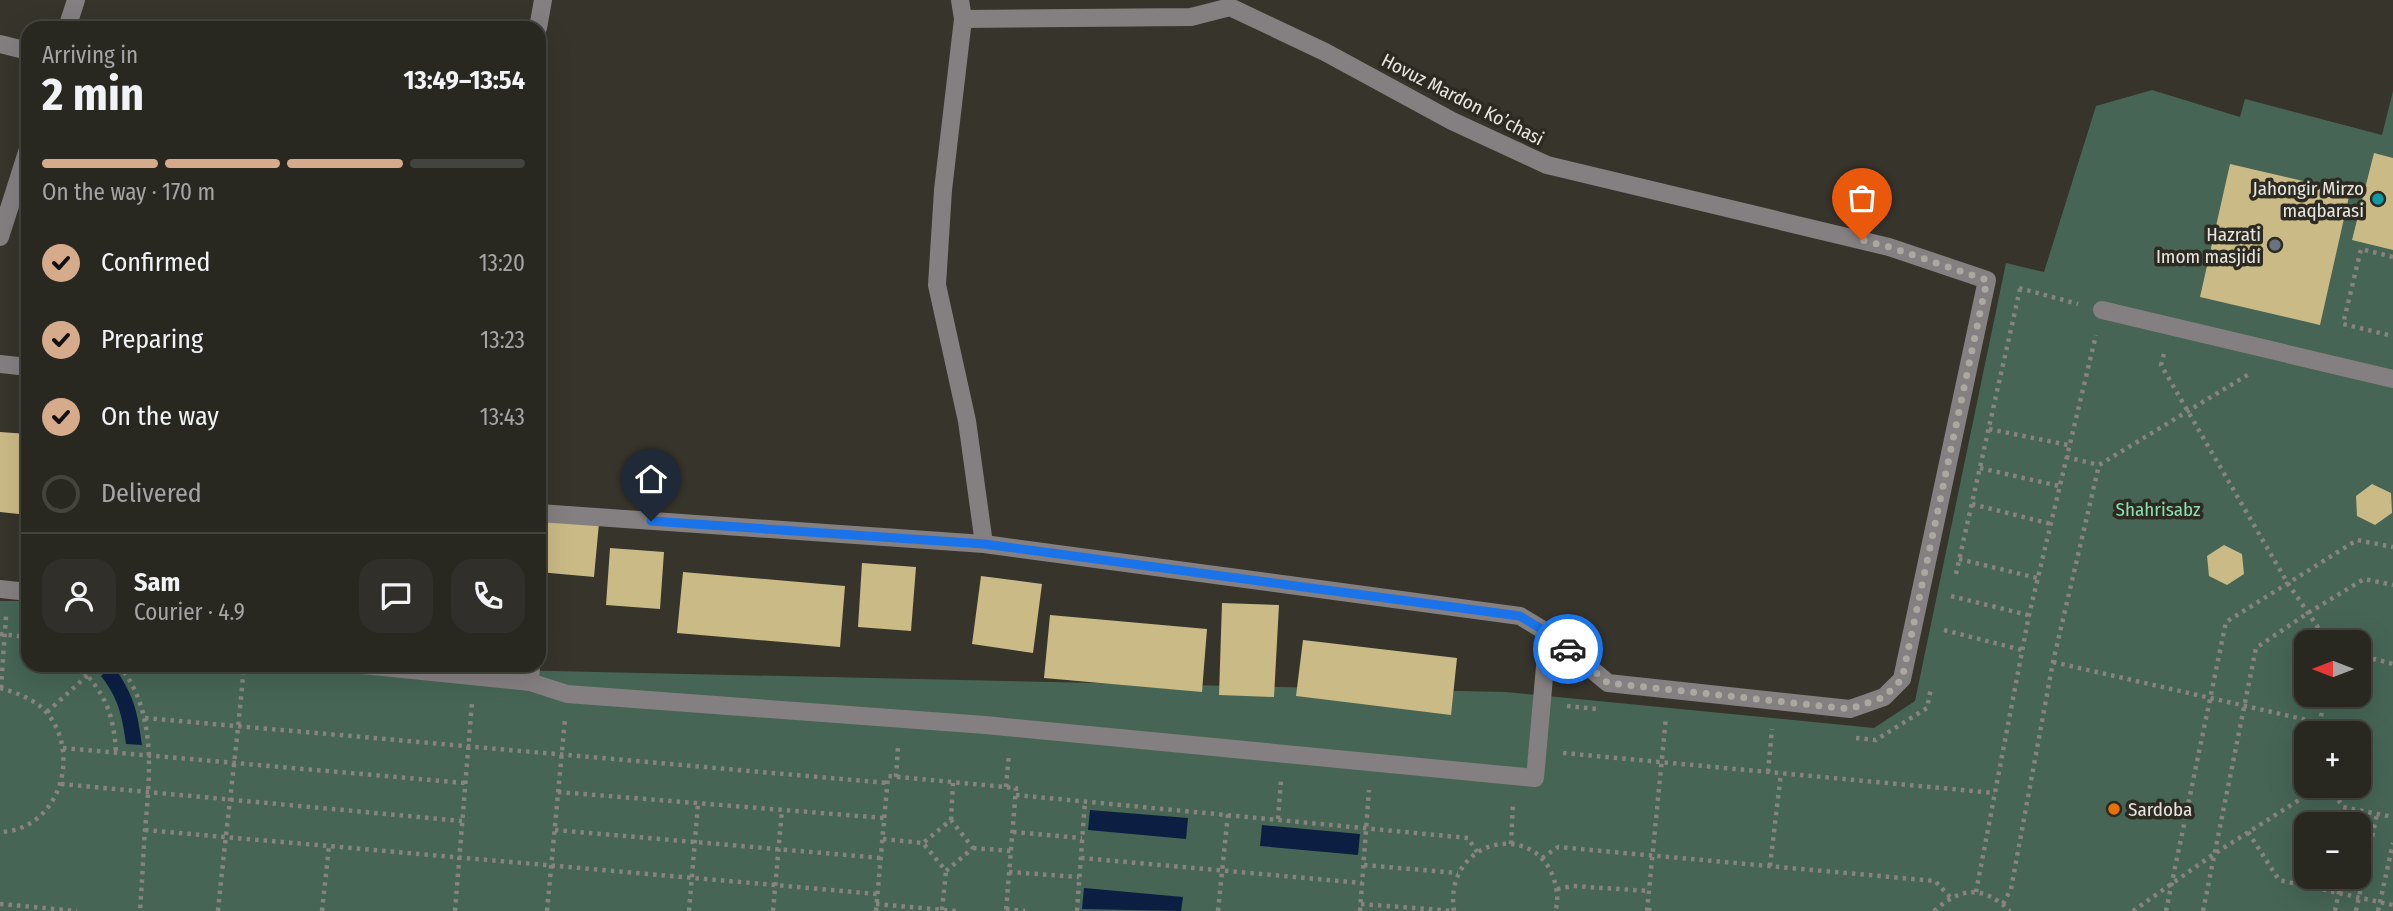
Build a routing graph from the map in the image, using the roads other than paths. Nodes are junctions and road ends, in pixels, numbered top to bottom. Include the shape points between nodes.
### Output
1 (76, 0) edge
2 (543, 0) edge
3 (960, 0) edge
4 (1231, 4) edge
5 (963, 19) junction
6 (69, 21) edge
7 (539, 21) edge
8 (0, 44) edge
9 (21, 49) edge
10 (21, 171) edge
11 (0, 237) edge
12 (2102, 310) road end
13 (0, 364) edge
14 (21, 366) edge
15 (2393, 379) edge
16 (546, 513) edge
17 (984, 544) junction
18 (1548, 633) junction
19 (434, 672) edge
20 (531, 673) edge

1 - 6 street
2 - 7 street
3 - 5 street
4 - 5 street, Hovuz Mardon Ko’chasi via 1191,17
4 - 18 street, Hovuz Mardon Ko’chasi via 1452,121 1547,165 1889,247 1987,280 1902,679 1884,697 1850,709 1608,683
5 - 17 street via 937,285 967,421
8 - 9 street
10 - 11 street
12 - 15 street
13 - 14 street
16 - 17 street
17 - 18 street via 1520,616
18 - 20 street via 1535,778 985,725 567,694
19 - 20 street via 475,676

